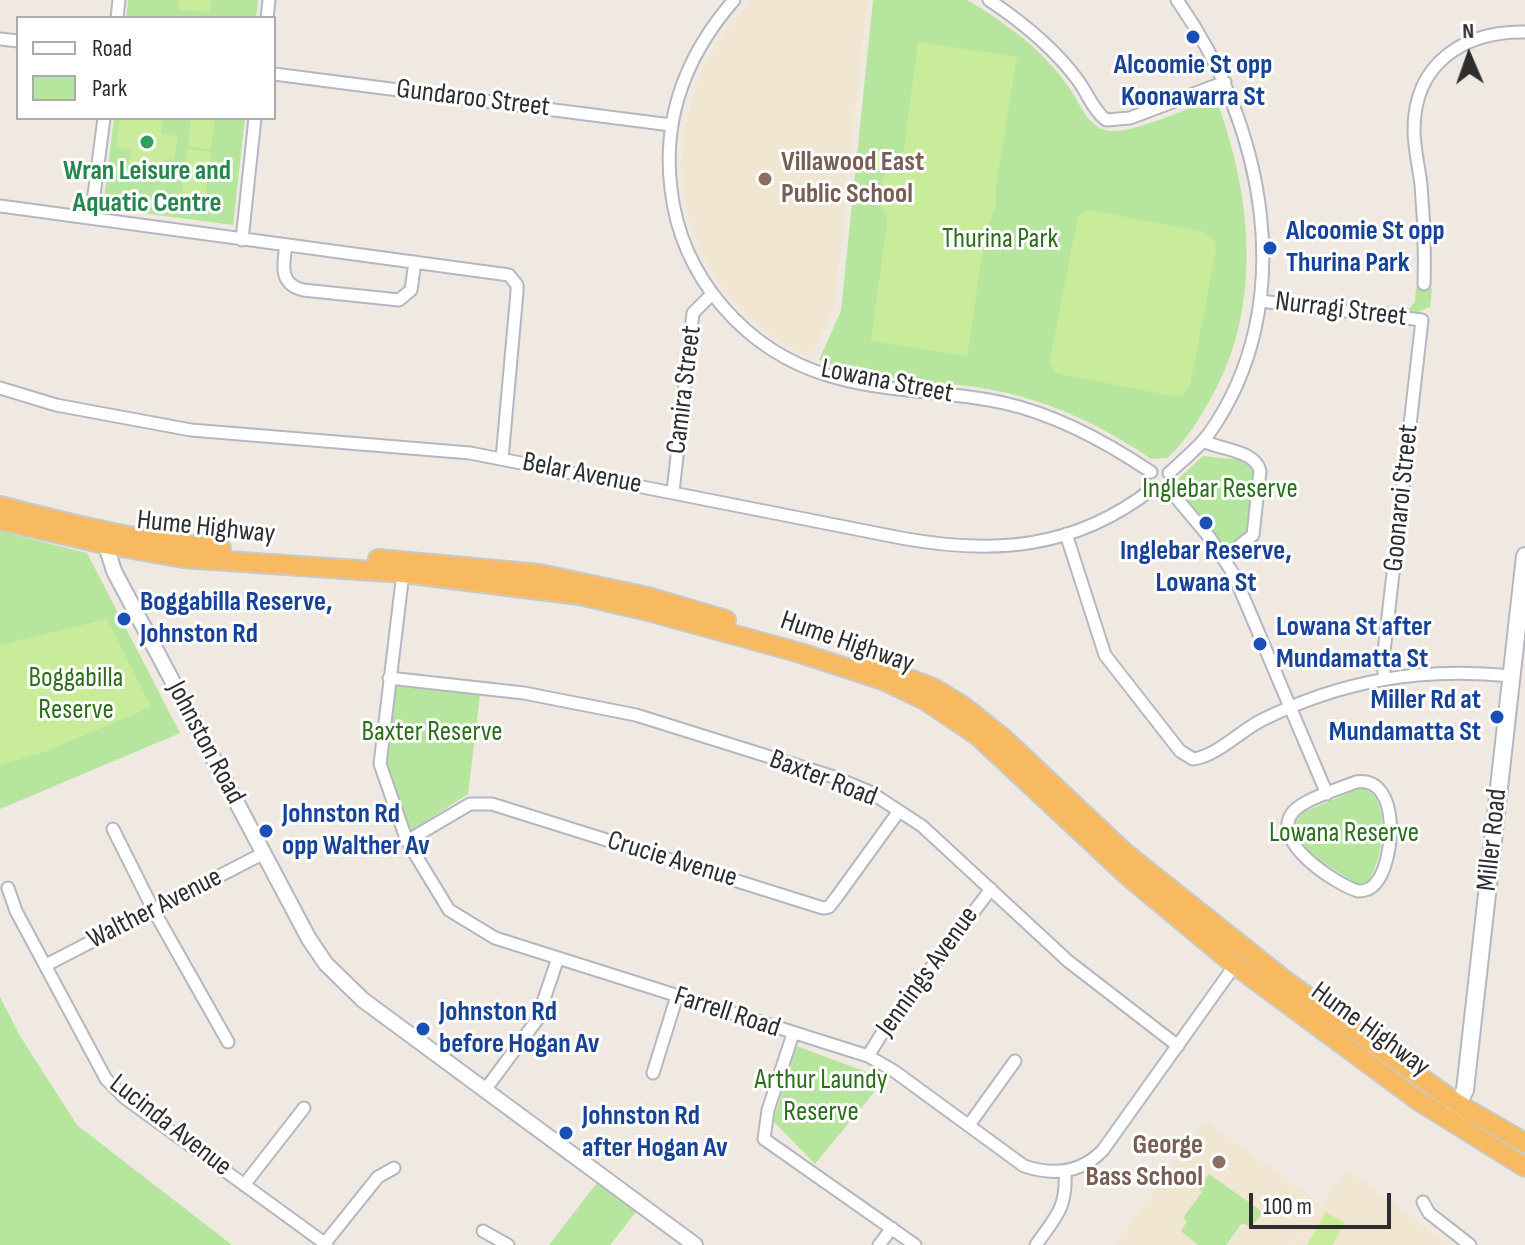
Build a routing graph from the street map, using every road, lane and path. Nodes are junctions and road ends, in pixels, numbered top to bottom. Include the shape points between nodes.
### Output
1 (989, 0) edge
2 (1177, 0) edge
3 (730, 1) edge
4 (1525, 32) edge
5 (276, 74) edge
6 (1225, 82) junction
7 (104, 120) edge
8 (255, 120) edge
9 (671, 125) junction
10 (0, 206) edge
11 (91, 218) junction
12 (242, 240) junction
13 (286, 245) junction
14 (415, 262) junction
15 (1424, 284) dead end
16 (711, 295) junction
17 (1260, 301) junction
18 (1422, 320) joint
19 (0, 388) edge
20 (1203, 441) junction
21 (502, 459) junction
22 (1151, 472) junction
23 (1169, 473) junction
24 (1168, 488) junction
25 (1152, 489) junction
26 (673, 492) junction
27 (0, 506) edge
28 (0, 520) edge
29 (1066, 534) junction
30 (103, 538) junction
31 (1525, 556) edge
32 (1224, 558) junction
33 (403, 573) junction
34 (1512, 676) junction
35 (1384, 677) junction
36 (389, 678) junction
37 (1292, 707) junction
38 (1327, 794) junction
39 (899, 811) junction
40 (113, 829) dead end
41 (407, 841) junction
42 (264, 853) junction
43 (8, 888) dead end
44 (991, 889) junction
45 (154, 911) junction
46 (558, 958) junction
47 (46, 965) junction
48 (1235, 965) junction
49 (677, 996) junction
50 (793, 1034) junction
51 (228, 1042) dead end
52 (1178, 1046) junction
53 (868, 1056) junction
54 (1015, 1061) dead end
55 (653, 1073) dead end
56 (485, 1090) junction
57 (304, 1108) dead end
58 (1454, 1112) junction
59 (969, 1125) junction
60 (1525, 1143) edge
61 (1525, 1167) edge
62 (394, 1168) dead end
63 (1065, 1171) junction
64 (244, 1185) junction
65 (1423, 1202) dead end
66 (892, 1228) junction
67 (483, 1231) dead end
68 (326, 1244) edge
69 (508, 1245) edge
70 (695, 1245) edge
71 (879, 1245) edge
72 (915, 1245) edge
73 (1036, 1245) edge
74 (1470, 1245) edge

1 - 6 street via 1046,44 1106,120 1130,118
2 - 6 street
3 - 9 street, Lowana Street via 693,56
4 - 15 street via 1479,36 1457,47 1425,83 1414,130
5 - 9 street, Gundaroo Street
6 - 17 street via 1257,188
7 - 11 street
8 - 12 street
9 - 16 street, Lowana Street via 669,174 676,218
10 - 11 street
11 - 12 street
12 - 13 street
13 - 14 street
13 - 14 street via 287,281 316,292 399,300 411,290
14 - 21 street via 502,273 517,285
16 - 22 street, Lowana Street via 770,348 810,369 851,381 1030,410 1086,432
16 - 26 street, Camira Street via 693,313
17 - 18 street, Nurragi Street
17 - 20 street via 1241,373
18 - 35 street, Goonaroi Street
19 - 21 street, Belar Avenue via 56,405 191,430 430,448
20 - 23 street
20 - 32 street via 1251,457 1259,465 1255,530
21 - 26 street, Belar Avenue
22 - 23 street via 1160,468
22 - 25 street via 1147,480
23 - 24 street
24 - 25 street
24 - 32 street
25 - 29 street, Belar Avenue via 1109,518
26 - 29 street, Belar Avenue via 962,547 1016,545
27 - 30 highway, Hume Highway
28 - 30 highway, Hume Highway
29 - 37 street via 1105,655 1185,756 1201,758
30 - 33 highway, Hume Highway via 183,558
30 - 42 street, Johnston Road via 114,571
30 - 58 highway, Hume Highway via 540,574 662,601 898,673 963,706 1135,862
31 - 34 main road, Miller Road
32 - 37 street
33 - 36 street, Farrell Road
33 - 48 highway, Hume Highway via 529,587 644,610 797,652 897,687 977,735 1128,876
34 - 35 street
34 - 58 main road, Miller Road via 1465,1090
35 - 37 street
36 - 39 street, Baxter Road via 524,693 636,715 834,777
36 - 41 street, Farrell Road via 380,764
37 - 38 street
38 - 38 street via 1368,782 1386,803 1391,818 1385,862 1378,880 1366,890 1349,888 1305,859 1295,846 1289,826 1292,813
39 - 41 street, Crucie Avenue via 829,907 823,908 492,804 470,804
39 - 44 street, Baxter Road
40 - 45 street
41 - 46 street, Farrell Road via 449,910 495,938
42 - 45 street, Walther Avenue
42 - 56 street, Johnston Road via 309,939 341,981
43 - 47 street, Lucinda Avenue
44 - 52 street, Baxter Road via 1068,961
44 - 53 street, Jennings Avenue
45 - 47 street, Walther Avenue
45 - 51 street
46 - 49 street, Farrell Road
46 - 56 street via 537,1020
47 - 64 street, Lucinda Avenue via 106,1079
48 - 52 street
48 - 58 highway, Hume Highway
49 - 50 street, Farrell Road
49 - 55 street
50 - 53 street, Farrell Road
50 - 66 street via 764,1139
52 - 63 street via 1103,1150 1088,1163
53 - 59 street, Farrell Road
54 - 59 street
56 - 70 street, Johnston Road
57 - 64 street
58 - 60 highway, Hume Highway
58 - 61 highway, Hume Highway
59 - 63 street, Farrell Road via 1024,1166 1047,1173
62 - 68 street via 378,1177
63 - 73 street via 1063,1205
64 - 68 street, Lucinda Avenue
65 - 74 street via 1429,1213
66 - 71 street
66 - 72 street
67 - 69 street

